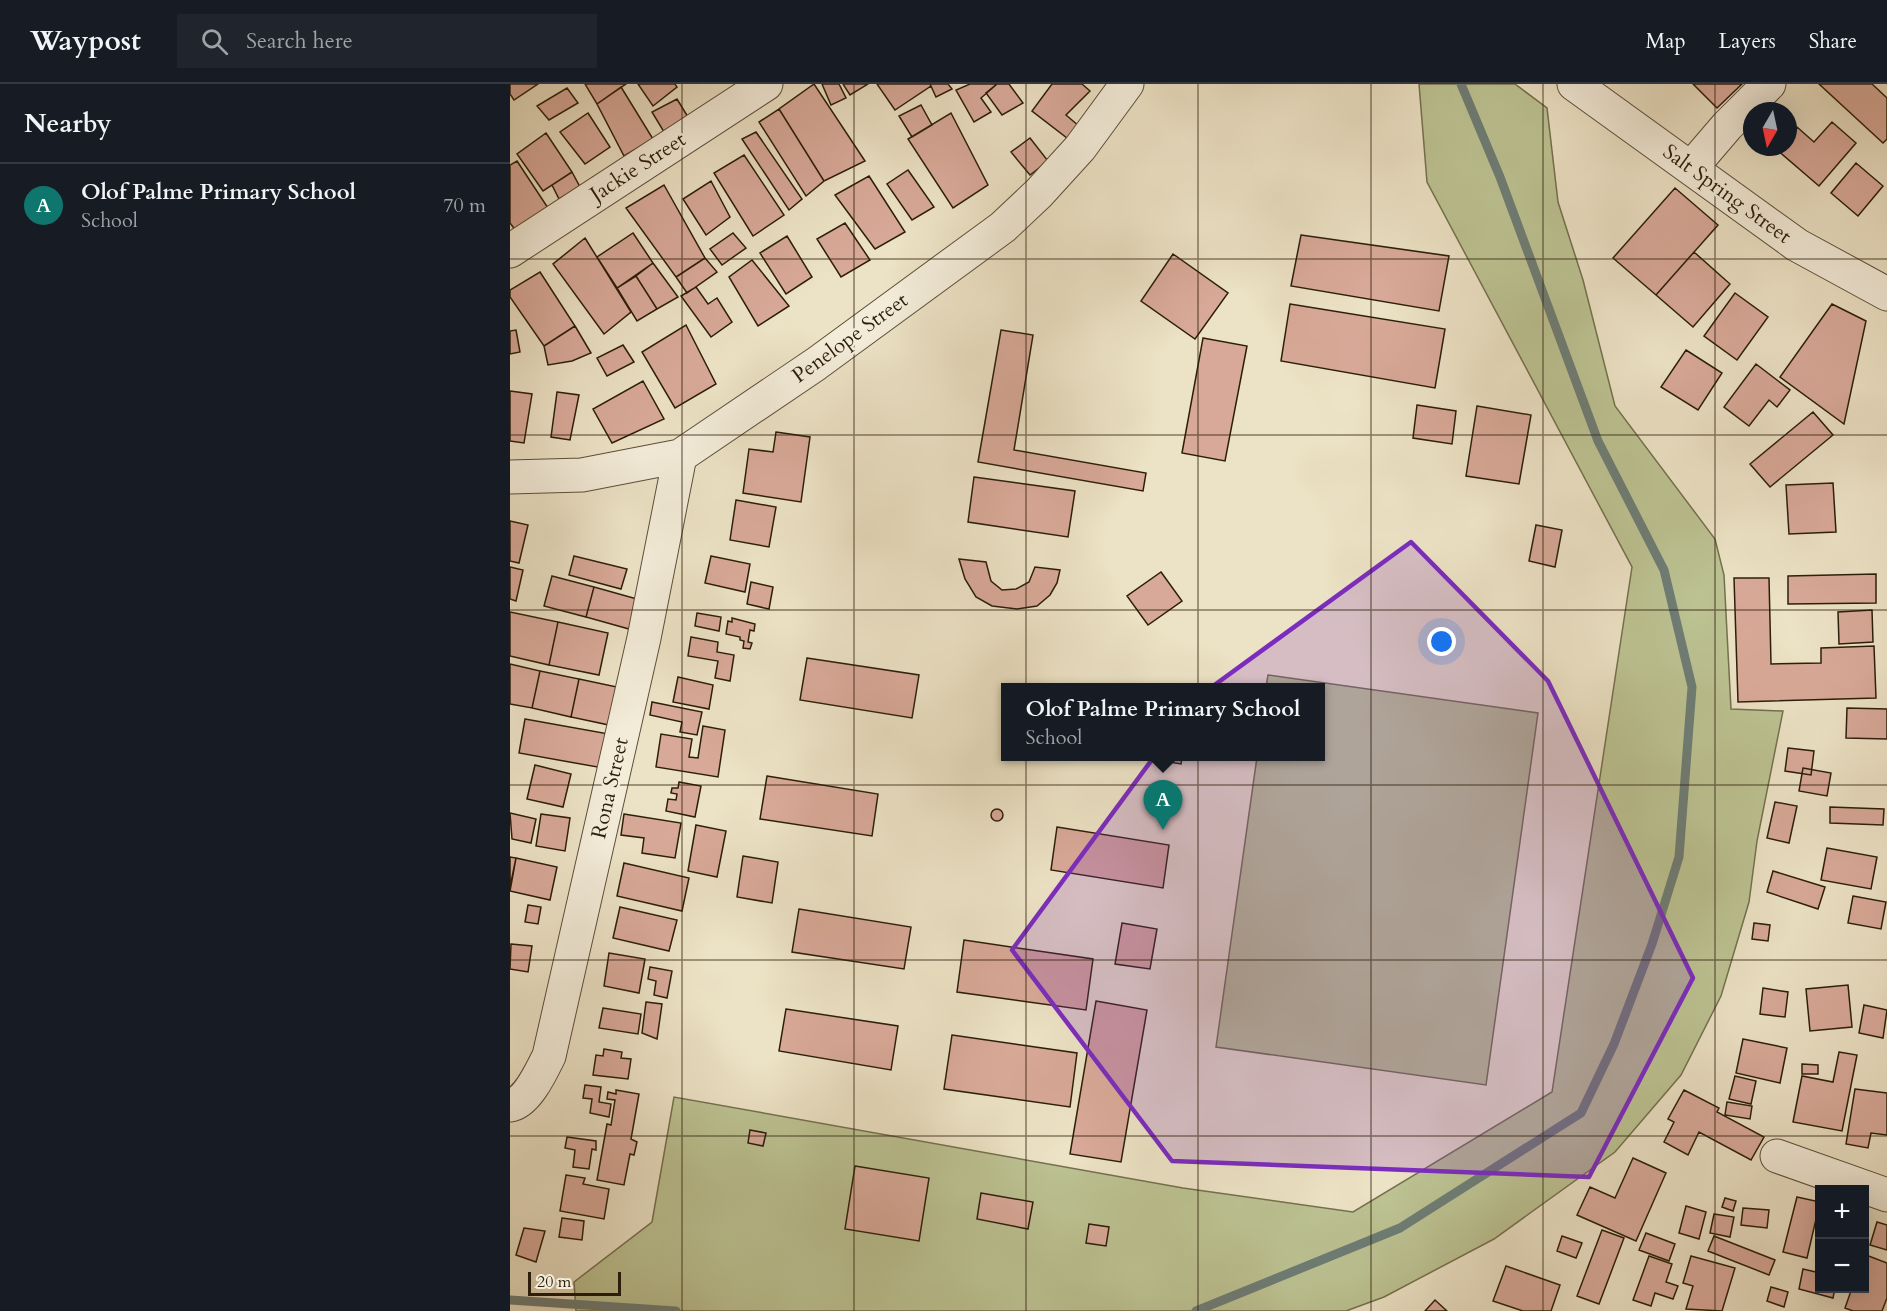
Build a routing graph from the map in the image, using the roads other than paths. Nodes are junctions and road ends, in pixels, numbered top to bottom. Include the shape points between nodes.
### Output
1 (766, 84) edge
2 (1127, 84) edge
3 (1574, 84) edge
4 (1769, 84) edge
5 (1691, 168) junction
6 (510, 251) edge
7 (1887, 294) edge
8 (680, 456) junction
9 (510, 477) edge
10 (510, 1105) edge
11 (1777, 1156) dead end
12 (1887, 1196) edge

1 - 6 street, Jackie Street
2 - 8 street, Penelope Street via 1080,148 1002,227 816,364
3 - 5 street, Salt Spring Street
4 - 5 street
5 - 7 street, Salt Spring Street via 1797,244
8 - 9 street, Penelope Street via 582,475
8 - 10 street, Rona Street via 644,638 549,1056 537,1081 515,1105
11 - 12 street

